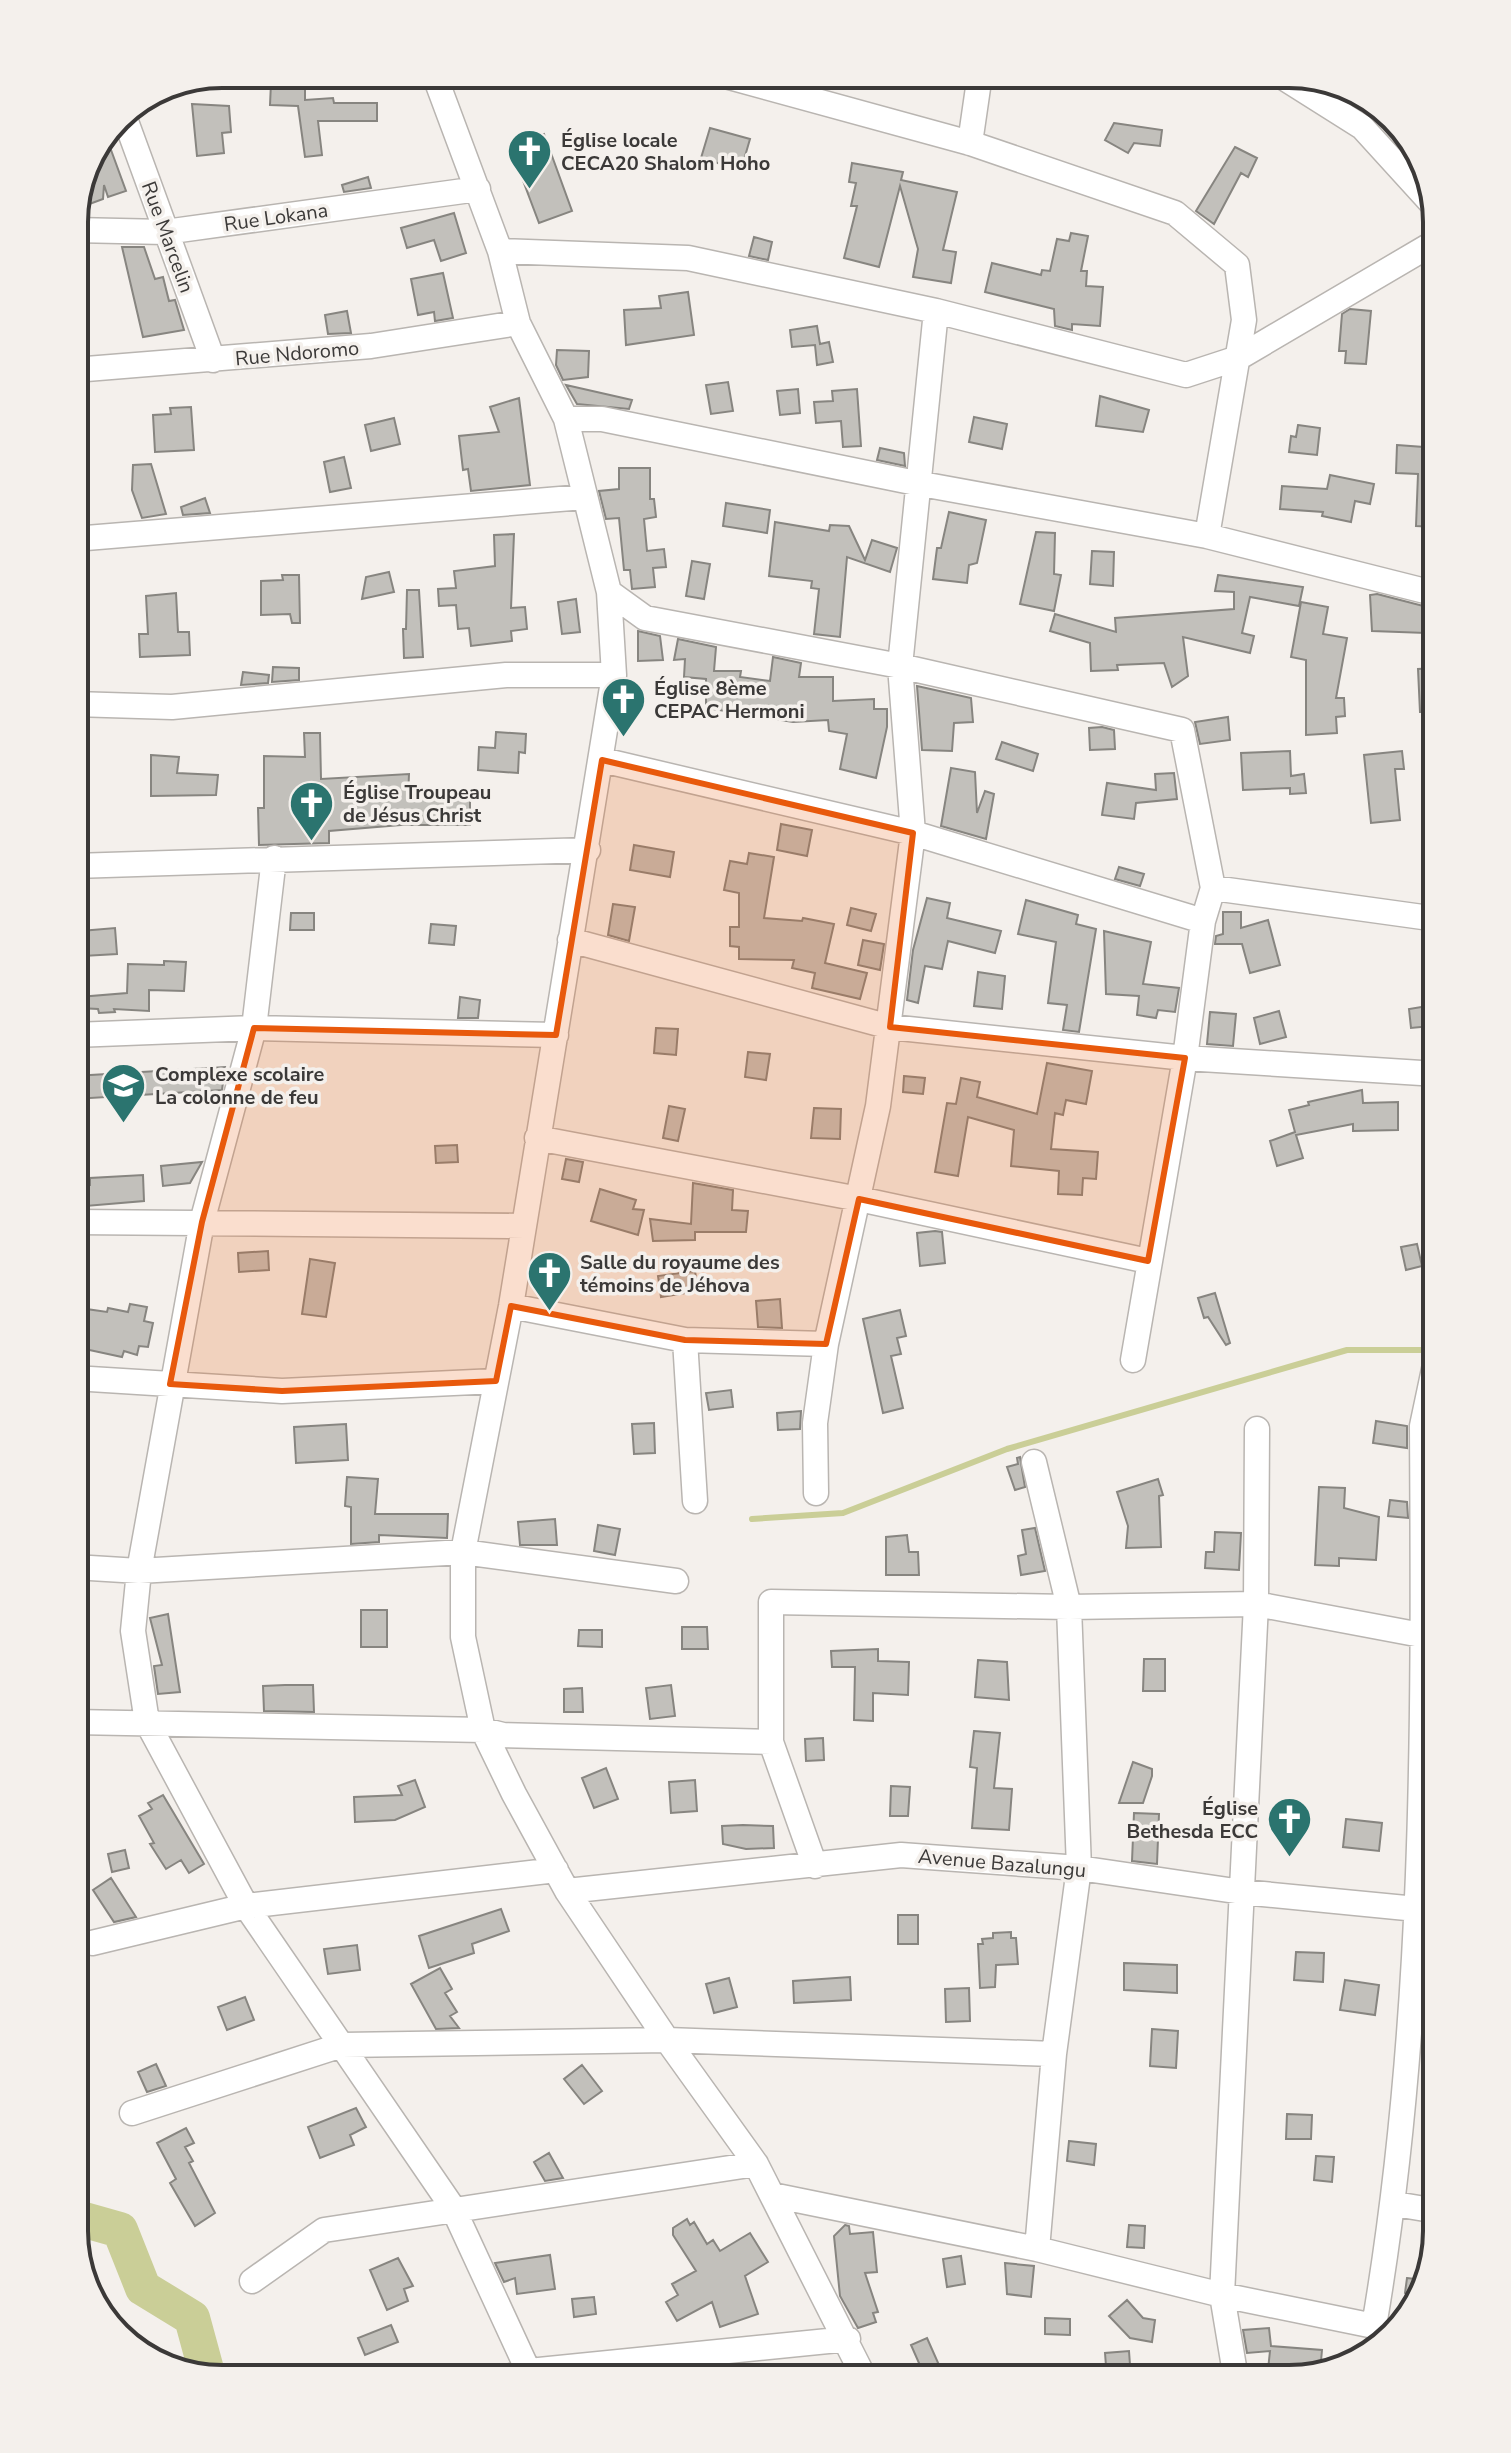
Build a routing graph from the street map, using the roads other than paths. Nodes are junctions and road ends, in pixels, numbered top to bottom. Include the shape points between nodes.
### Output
1 (439, 88) edge
2 (769, 88) edge
3 (978, 88) edge
4 (1301, 88) edge
5 (128, 126) edge
6 (970, 143) junction
7 (478, 189) junction
8 (1418, 189) edge
9 (88, 230) edge
10 (165, 232) junction
11 (1423, 249) edge
12 (500, 251) junction
13 (936, 311) junction
14 (518, 323) junction
15 (1238, 358) junction
16 (213, 360) junction
17 (88, 369) edge
18 (566, 419) junction
19 (916, 483) junction
20 (584, 497) junction
21 (1207, 536) junction
22 (88, 538) edge
23 (1423, 590) edge
24 (609, 592) junction
25 (900, 666) junction
26 (614, 675) junction
27 (88, 704) edge
28 (602, 760) junction
29 (913, 833) junction
30 (588, 850) junction
31 (274, 858) junction
32 (88, 865) edge
33 (1213, 888) junction
34 (1423, 917) edge
35 (1203, 921) junction
36 (570, 940) junction
37 (890, 1027) junction
38 (254, 1028) junction
39 (88, 1034) edge
40 (556, 1035) junction
41 (1185, 1058) junction
42 (1423, 1073) edge
43 (537, 1138) junction
44 (859, 1199) junction
45 (88, 1222) edge
46 (202, 1222) junction
47 (524, 1226) junction
48 (1148, 1261) junction
49 (511, 1306) junction
50 (685, 1340) junction
51 (826, 1344) junction
52 (1133, 1360) dead end
53 (88, 1379) edge
54 (496, 1381) junction
55 (170, 1384) junction
56 (1423, 1421) edge
57 (1257, 1429) dead end
58 (1423, 1452) edge
59 (1034, 1462) dead end
60 (816, 1493) dead end
61 (695, 1501) dead end
62 (463, 1552) junction
63 (88, 1568) edge
64 (139, 1571) junction
65 (676, 1581) dead end
66 (1256, 1604) junction
67 (1069, 1607) junction
68 (1423, 1637) edge
69 (88, 1722) edge
70 (147, 1722) junction
71 (483, 1730) junction
72 (771, 1742) junction
73 (815, 1866) junction
74 (1079, 1868) junction
75 (561, 1880) junction
76 (1242, 1892) junction
77 (246, 1906) junction
78 (1423, 1910) edge
79 (92, 1943) dead end
80 (1423, 1955) edge
81 (667, 2040) junction
82 (342, 2045) junction
83 (1054, 2054) junction
84 (132, 2113) dead end
85 (756, 2164) junction
86 (772, 2195) junction
87 (1395, 2204) junction
88 (453, 2208) junction
89 (1423, 2209) edge
90 (1037, 2249) junction
91 (252, 2281) dead end
92 (1222, 2295) junction
93 (848, 2339) junction
94 (525, 2365) edge
95 (618, 2365) edge
96 (859, 2365) edge
97 (1234, 2365) edge

1 - 7 street
2 - 6 street
3 - 6 street
4 - 8 street via 1362,127
5 - 10 street, Rue Marcelin
6 - 15 street via 1175,213 1237,265 1244,320
7 - 10 street, Rue Lokana
7 - 12 street
9 - 10 street, Rue Lokana
10 - 16 street, Rue Marcelin
11 - 15 street
12 - 13 street via 688,258
12 - 14 street
13 - 15 street via 1186,375
13 - 19 street
14 - 16 street, Rue Ndoromo via 371,346
14 - 18 street
15 - 21 street
16 - 17 street, Rue Ndoromo
18 - 19 street via 602,419
18 - 20 street
19 - 21 street
19 - 25 street
20 - 22 street
20 - 24 street
21 - 23 street
24 - 25 street via 645,618
24 - 26 street
25 - 29 street
25 - 33 street via 1182,730
26 - 27 street via 506,675 172,707
26 - 28 street
28 - 29 street
28 - 30 street
29 - 35 street
29 - 37 street
30 - 31 street
30 - 36 street
31 - 32 street
31 - 38 street
33 - 34 street
33 - 35 street
35 - 41 street
36 - 37 street
36 - 40 street
37 - 41 street
37 - 44 street
38 - 39 street
38 - 40 street
38 - 46 street
40 - 43 street
41 - 42 street
41 - 48 street
43 - 44 street
43 - 47 street
44 - 48 street
44 - 51 street
45 - 46 street
46 - 47 street
46 - 55 street
47 - 49 street
48 - 52 street
49 - 50 street
49 - 54 street
50 - 51 street
50 - 61 street
51 - 60 street via 815,1423
53 - 55 street
54 - 55 street via 282,1391
54 - 62 street
55 - 64 street
56 - 58 street
57 - 66 street
59 - 67 street
62 - 64 street
62 - 65 street
62 - 71 street via 463,1637
63 - 64 street
64 - 70 street via 133,1631
66 - 67 street
66 - 68 street
66 - 76 street
67 - 72 street via 771,1602
67 - 74 street
69 - 70 street
70 - 71 street
70 - 77 street
71 - 72 street via 503,1735
71 - 75 street
72 - 73 street
73 - 74 street, Avenue Bazalungu via 901,1855
73 - 75 street, Avenue Bazalungu
74 - 76 street, Avenue Bazalungu
74 - 83 street
75 - 77 street, Avenue Bazalungu
75 - 81 street
76 - 78 street, Avenue Bazalungu
76 - 92 street
77 - 79 street, Avenue Bazalungu
77 - 82 street
80 - 87 street
81 - 82 street
81 - 83 street
81 - 85 street
82 - 84 street
82 - 88 street
83 - 90 street
85 - 86 street
85 - 88 street
86 - 90 street
86 - 93 street
87 - 89 street
87 - 92 street via 1374,2326
88 - 91 street via 324,2230
88 - 94 street
90 - 92 street
92 - 97 street
93 - 95 street
93 - 96 street

